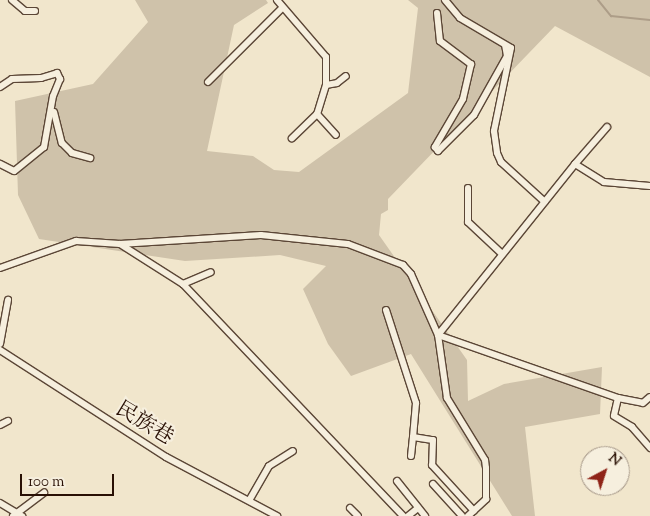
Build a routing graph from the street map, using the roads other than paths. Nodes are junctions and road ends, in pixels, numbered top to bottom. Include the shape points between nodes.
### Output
1 (12, 0) edge
2 (277, 0) edge
3 (445, 0) edge
4 (282, 8) junction
5 (36, 11) dead end
6 (437, 13) dead end
7 (505, 45) junction
8 (346, 76) dead end
9 (208, 82) dead end
10 (326, 85) junction
11 (0, 87) edge
12 (53, 96) junction
13 (317, 114) junction
14 (607, 127) dead end
15 (336, 135) dead end
16 (292, 138) dead end
17 (90, 158) dead end
18 (0, 164) edge
19 (576, 164) junction
20 (650, 186) edge
21 (468, 188) dead end
22 (545, 202) junction
23 (120, 244) junction
24 (501, 253) junction
25 (0, 268) edge
26 (211, 272) dead end
27 (183, 284) junction
28 (8, 300) dead end
29 (386, 310) dead end
30 (438, 335) junction
31 (0, 344) edge
32 (0, 350) edge
33 (650, 397) edge
34 (618, 398) junction
35 (8, 421) dead end
36 (0, 426) edge
37 (413, 437) junction
38 (650, 448) edge
39 (293, 451) dead end
40 (411, 456) dead end
41 (397, 481) dead end
42 (433, 484) dead end
43 (44, 494) dead end
44 (250, 500) junction
45 (0, 504) edge
46 (350, 508) dead end
47 (418, 508) junction
48 (267, 509) junction
49 (472, 514) edge
50 (17, 515) edge
51 (264, 516) edge
52 (278, 516) edge
53 (358, 516) edge
54 (403, 516) edge
55 (408, 516) edge
56 (425, 516) edge
57 (462, 516) edge

1 - 5 street via 25,11
2 - 4 street
3 - 7 street via 460,18
4 - 9 street
4 - 10 street via 326,57
6 - 7 street via 440,41 471,64 463,99 434,147 438,151 474,115 507,56
7 - 22 street via 511,48 512,54 494,131 497,153 501,162
8 - 10 street via 338,83
10 - 13 street
11 - 12 street via 12,79 41,78 57,73 60,79
12 - 17 street via 56,131 62,143 72,153
12 - 18 street via 44,147 14,172
13 - 15 street
13 - 16 street
14 - 19 street
19 - 20 street via 604,182
19 - 22 street
21 - 24 street via 468,222
22 - 24 street
23 - 25 street via 76,241
23 - 27 street
23 - 30 street via 261,234 348,244 403,265 411,274
24 - 30 street
26 - 27 street
27 - 54 street
28 - 31 street
29 - 37 street via 416,403
30 - 34 street
30 - 49 street via 447,398 485,460 486,499
32 - 44 street, 民族巷 via 166,457
33 - 34 street via 643,403
34 - 38 street via 614,416 632,427
35 - 36 street
37 - 40 street
37 - 49 street via 433,440 432,465
39 - 44 street via 269,466
41 - 47 street
42 - 57 street
43 - 50 street
44 - 48 street, 民族巷
45 - 50 street
46 - 53 street
47 - 55 street
47 - 56 street
48 - 51 street
48 - 52 street, 民族巷

